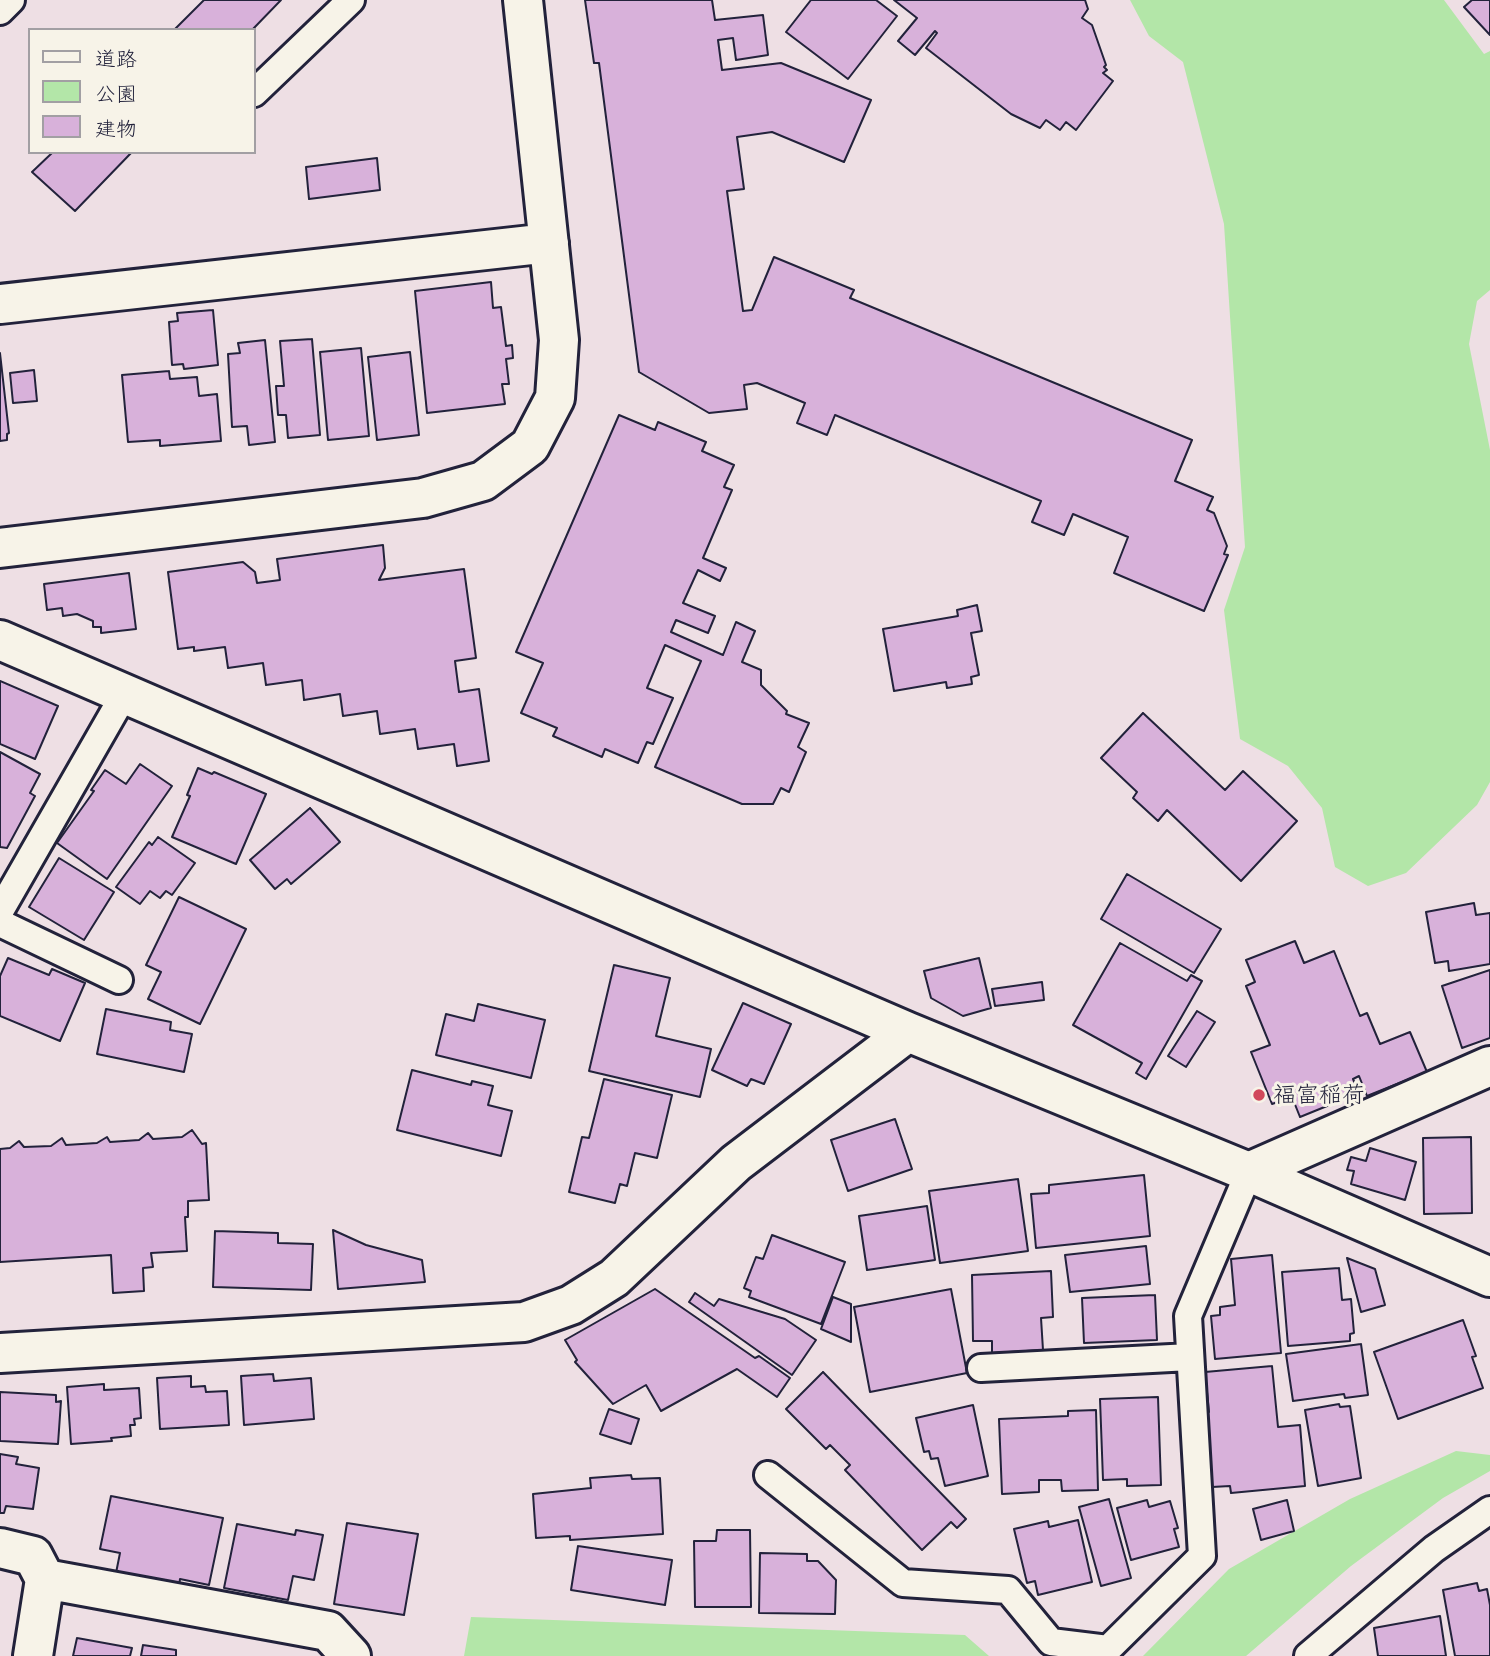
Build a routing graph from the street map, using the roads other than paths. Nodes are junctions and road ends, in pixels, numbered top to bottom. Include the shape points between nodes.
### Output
1 (11, 0) edge
2 (351, 0) edge
3 (523, 0) edge
4 (0, 11) edge
5 (256, 91) edge
6 (549, 243) junction
7 (0, 304) edge
8 (0, 548) edge
9 (0, 640) edge
10 (125, 692) junction
11 (0, 911) edge
12 (0, 923) edge
13 (119, 979) dead end
14 (908, 1032) junction
15 (1490, 1066) edge
16 (1249, 1172) junction
17 (1490, 1277) edge
18 (0, 1353) edge
19 (1190, 1357) junction
20 (981, 1368) dead end
21 (768, 1475) dead end
22 (1490, 1510) edge
23 (0, 1548) edge
24 (45, 1579) junction
25 (33, 1656) edge
26 (351, 1656) edge
27 (1308, 1656) edge

1 - 4 lane
2 - 5 lane
3 - 6 street
6 - 7 street
6 - 8 street via 559,340 555,397 530,446 483,481 423,498
9 - 10 street
10 - 11 lane
10 - 14 street
12 - 13 lane
14 - 16 street
14 - 18 street via 736,1163 614,1278 571,1305 524,1322
15 - 16 street
16 - 17 street
16 - 19 lane via 1188,1316
19 - 20 lane
19 - 21 lane via 1202,1556 1108,1649 1051,1642 1008,1590 903,1583
22 - 27 lane via 1434,1549
23 - 24 street via 33,1556
24 - 25 street
24 - 26 street via 328,1631

